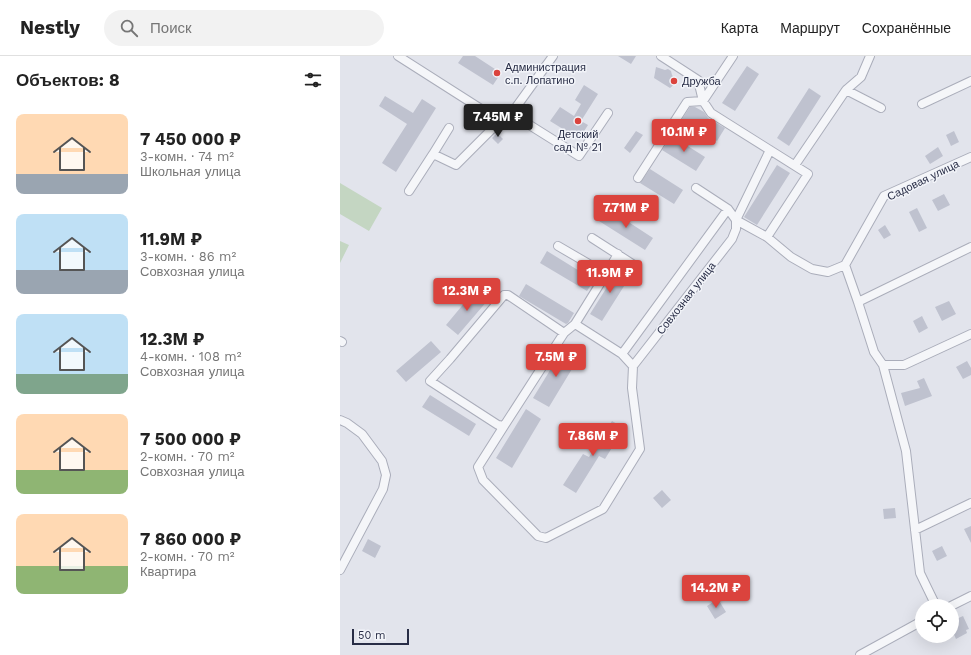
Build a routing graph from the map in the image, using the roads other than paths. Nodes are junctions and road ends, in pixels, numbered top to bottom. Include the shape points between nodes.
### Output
1 (398, 56) edge
2 (553, 56) edge
3 (661, 56) edge
4 (733, 56) edge
5 (870, 56) edge
6 (971, 81) edge
7 (846, 90) junction
8 (704, 101) junction
9 (922, 104) dead end
10 (881, 108) dead end
11 (608, 113) dead end
12 (512, 114) junction
13 (500, 121) junction
14 (449, 128) dead end
15 (770, 150) junction
16 (433, 154) junction
17 (971, 157) edge
18 (795, 165) junction
19 (638, 178) dead end
20 (696, 188) dead end
21 (410, 192) dead end
22 (728, 209) junction
23 (736, 220) junction
24 (767, 237) junction
25 (592, 238) dead end
26 (558, 246) dead end
27 (971, 247) edge
28 (618, 254) junction
29 (634, 265) dead end
30 (845, 265) junction
31 (606, 274) junction
32 (858, 302) junction
33 (575, 324) junction
34 (564, 332) junction
35 (971, 334) edge
36 (622, 354) junction
37 (883, 365) junction
38 (633, 366) junction
39 (340, 420) edge
40 (504, 426) junction
41 (971, 503) edge
42 (915, 530) junction
43 (340, 570) edge
44 (971, 596) edge
45 (933, 599) edge
46 (959, 602) edge
47 (915, 625) edge
48 (860, 655) edge

1 - 13 street
2 - 12 street
3 - 8 street via 698,80
4 - 8 street
5 - 7 street via 861,77
6 - 9 street
7 - 10 street
7 - 18 street
8 - 15 street via 711,113
8 - 19 street via 687,102
11 - 12 street via 580,156
12 - 13 street via 506,121
13 - 16 street via 456,165
14 - 16 street
15 - 18 street
15 - 23 street, Совхозная улица
16 - 21 street
17 - 30 street, Садовая улица via 884,196
18 - 24 street via 808,174
20 - 22 street
22 - 23 street
22 - 36 street
23 - 24 street
23 - 38 street, Совхозная улица via 732,239
24 - 30 street via 791,257 812,269 828,272
25 - 28 street
26 - 31 street
27 - 32 street
28 - 29 street
28 - 31 street
30 - 32 street
31 - 33 street
32 - 37 street via 874,352
33 - 34 street
33 - 36 street
34 - 40 street
34 - 40 street via 508,295 504,295 430,381 498,425
35 - 37 street via 904,365
36 - 38 street
37 - 42 street via 906,451
38 - 40 street via 632,388 640,449 603,509 546,538 538,536 483,480 478,467
39 - 43 street via 362,434 382,461 386,475 383,489
41 - 42 street
42 - 45 street via 920,573
44 - 46 street
47 - 48 street

